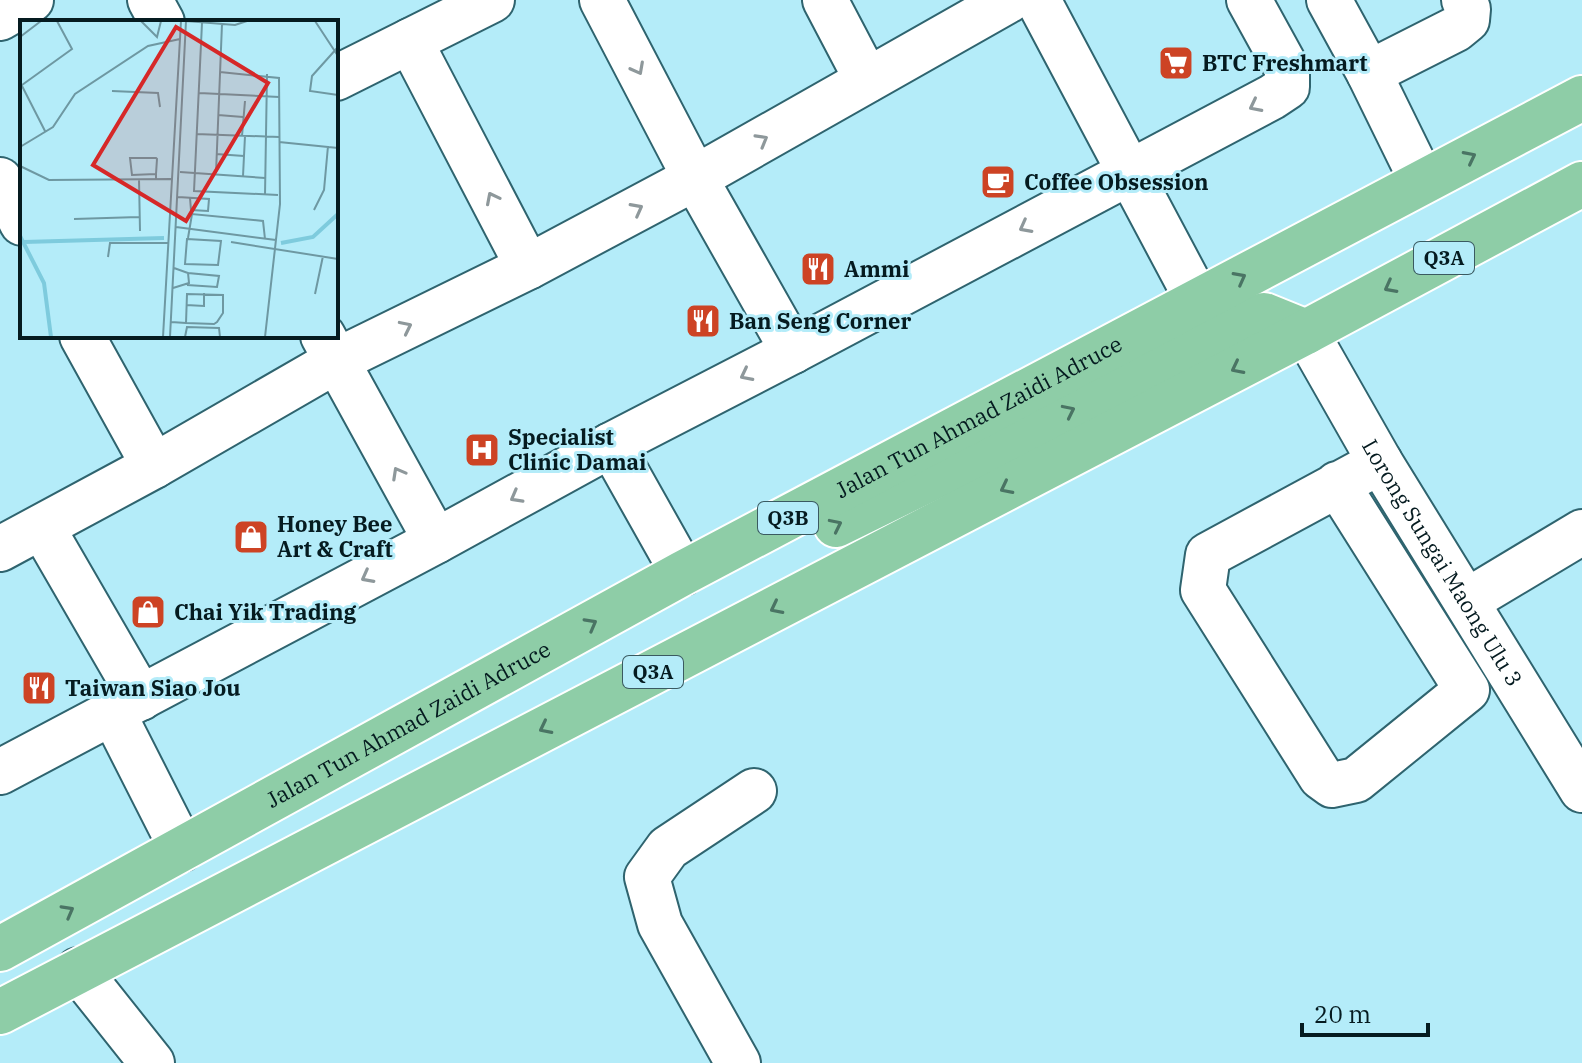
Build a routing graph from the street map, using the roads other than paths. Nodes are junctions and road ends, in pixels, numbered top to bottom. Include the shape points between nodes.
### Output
1 (31, 0) edge
2 (150, 0) edge
3 (492, 0) edge
4 (602, 0) edge
5 (825, 0) edge
6 (1009, 0) edge
7 (1038, 0) edge
8 (1249, 0) edge
9 (1329, 0) edge
10 (1464, 0) edge
11 (0, 18) edge
12 (161, 20) edge
13 (410, 41) junction
14 (1369, 73) junction
15 (338, 77) edge
16 (867, 80) junction
17 (1582, 98) edge
18 (1128, 171) junction
19 (695, 178) junction
20 (0, 180) edge
21 (1422, 181) junction
22 (1582, 184) edge
23 (20, 219) edge
24 (528, 267) junction
25 (1198, 301) junction
26 (1306, 332) junction
27 (83, 338) edge
28 (329, 349) edge
29 (793, 351) junction
30 (611, 445) junction
31 (1380, 462) junction
32 (154, 466) junction
33 (1337, 484) junction
34 (42, 527) junction
35 (1582, 532) edge
36 (436, 541) junction
37 (0, 549) edge
38 (683, 573) junction
39 (1467, 601) junction
40 (1506, 664) junction
41 (1467, 690) junction
42 (127, 705) junction
43 (0, 772) edge
44 (1582, 790) edge
45 (754, 791) dead end
46 (182, 849) junction
47 (0, 949) edge
48 (78, 970) junction
49 (0, 1012) edge
50 (152, 1063) edge
51 (738, 1063) edge

1 - 11 street
2 - 12 street
3 - 13 street
4 -> 19 street
5 - 16 street
6 - 16 street
7 - 18 street
8 -> 18 street via 1287,69 1287,87
9 - 14 street
10 - 14 street via 1467,20 1456,29
13 - 15 street
24 -> 13 street
14 - 21 street
19 -> 16 street
21 -> 17 main road, Jalan Tun Ahmad Zaidi Adruce / Q3B
18 - 25 street
18 -> 29 street
24 -> 19 street
19 - 29 street
20 - 23 street
25 -> 21 main road, Jalan Tun Ahmad Zaidi Adruce / Q3B
22 -> 26 main road, Q3A
28 -> 24 street
25 - 38 main road, Jalan Tun Ahmad Zaidi Adruce / Q3B
26 - 31 street, Lorong Sungai Maong Ulu 3
38 -> 26 main road via 719,573 771,557 1264,315
26 -> 48 main road, Q3A
27 - 32 street
28 - 32 street
36 -> 28 street
29 -> 30 street
30 -> 36 street
30 - 38 street
31 - 33 street
31 - 39 street, Lorong Sungai Maong Ulu 3
32 - 34 street
33 - 41 street
33 - 41 street via 1208,555 1204,573 1203,590 1287,724 1321,777 1332,785 1356,780
34 - 37 street
34 - 42 street
35 - 39 street
36 -> 42 street
46 -> 38 main road, Jalan Tun Ahmad Zaidi Adruce / Q3B
39 - 40 street, Lorong Sungai Maong Ulu 3
40 - 41 street
40 - 44 street, Lorong Sungai Maong Ulu 3
42 - 43 street
42 - 46 street
45 - 51 street via 668,848 647,877 660,924
47 -> 46 main road, Jalan Tun Ahmad Zaidi Adruce / Q3B
48 - 49 main road, Q3A
48 - 50 street

